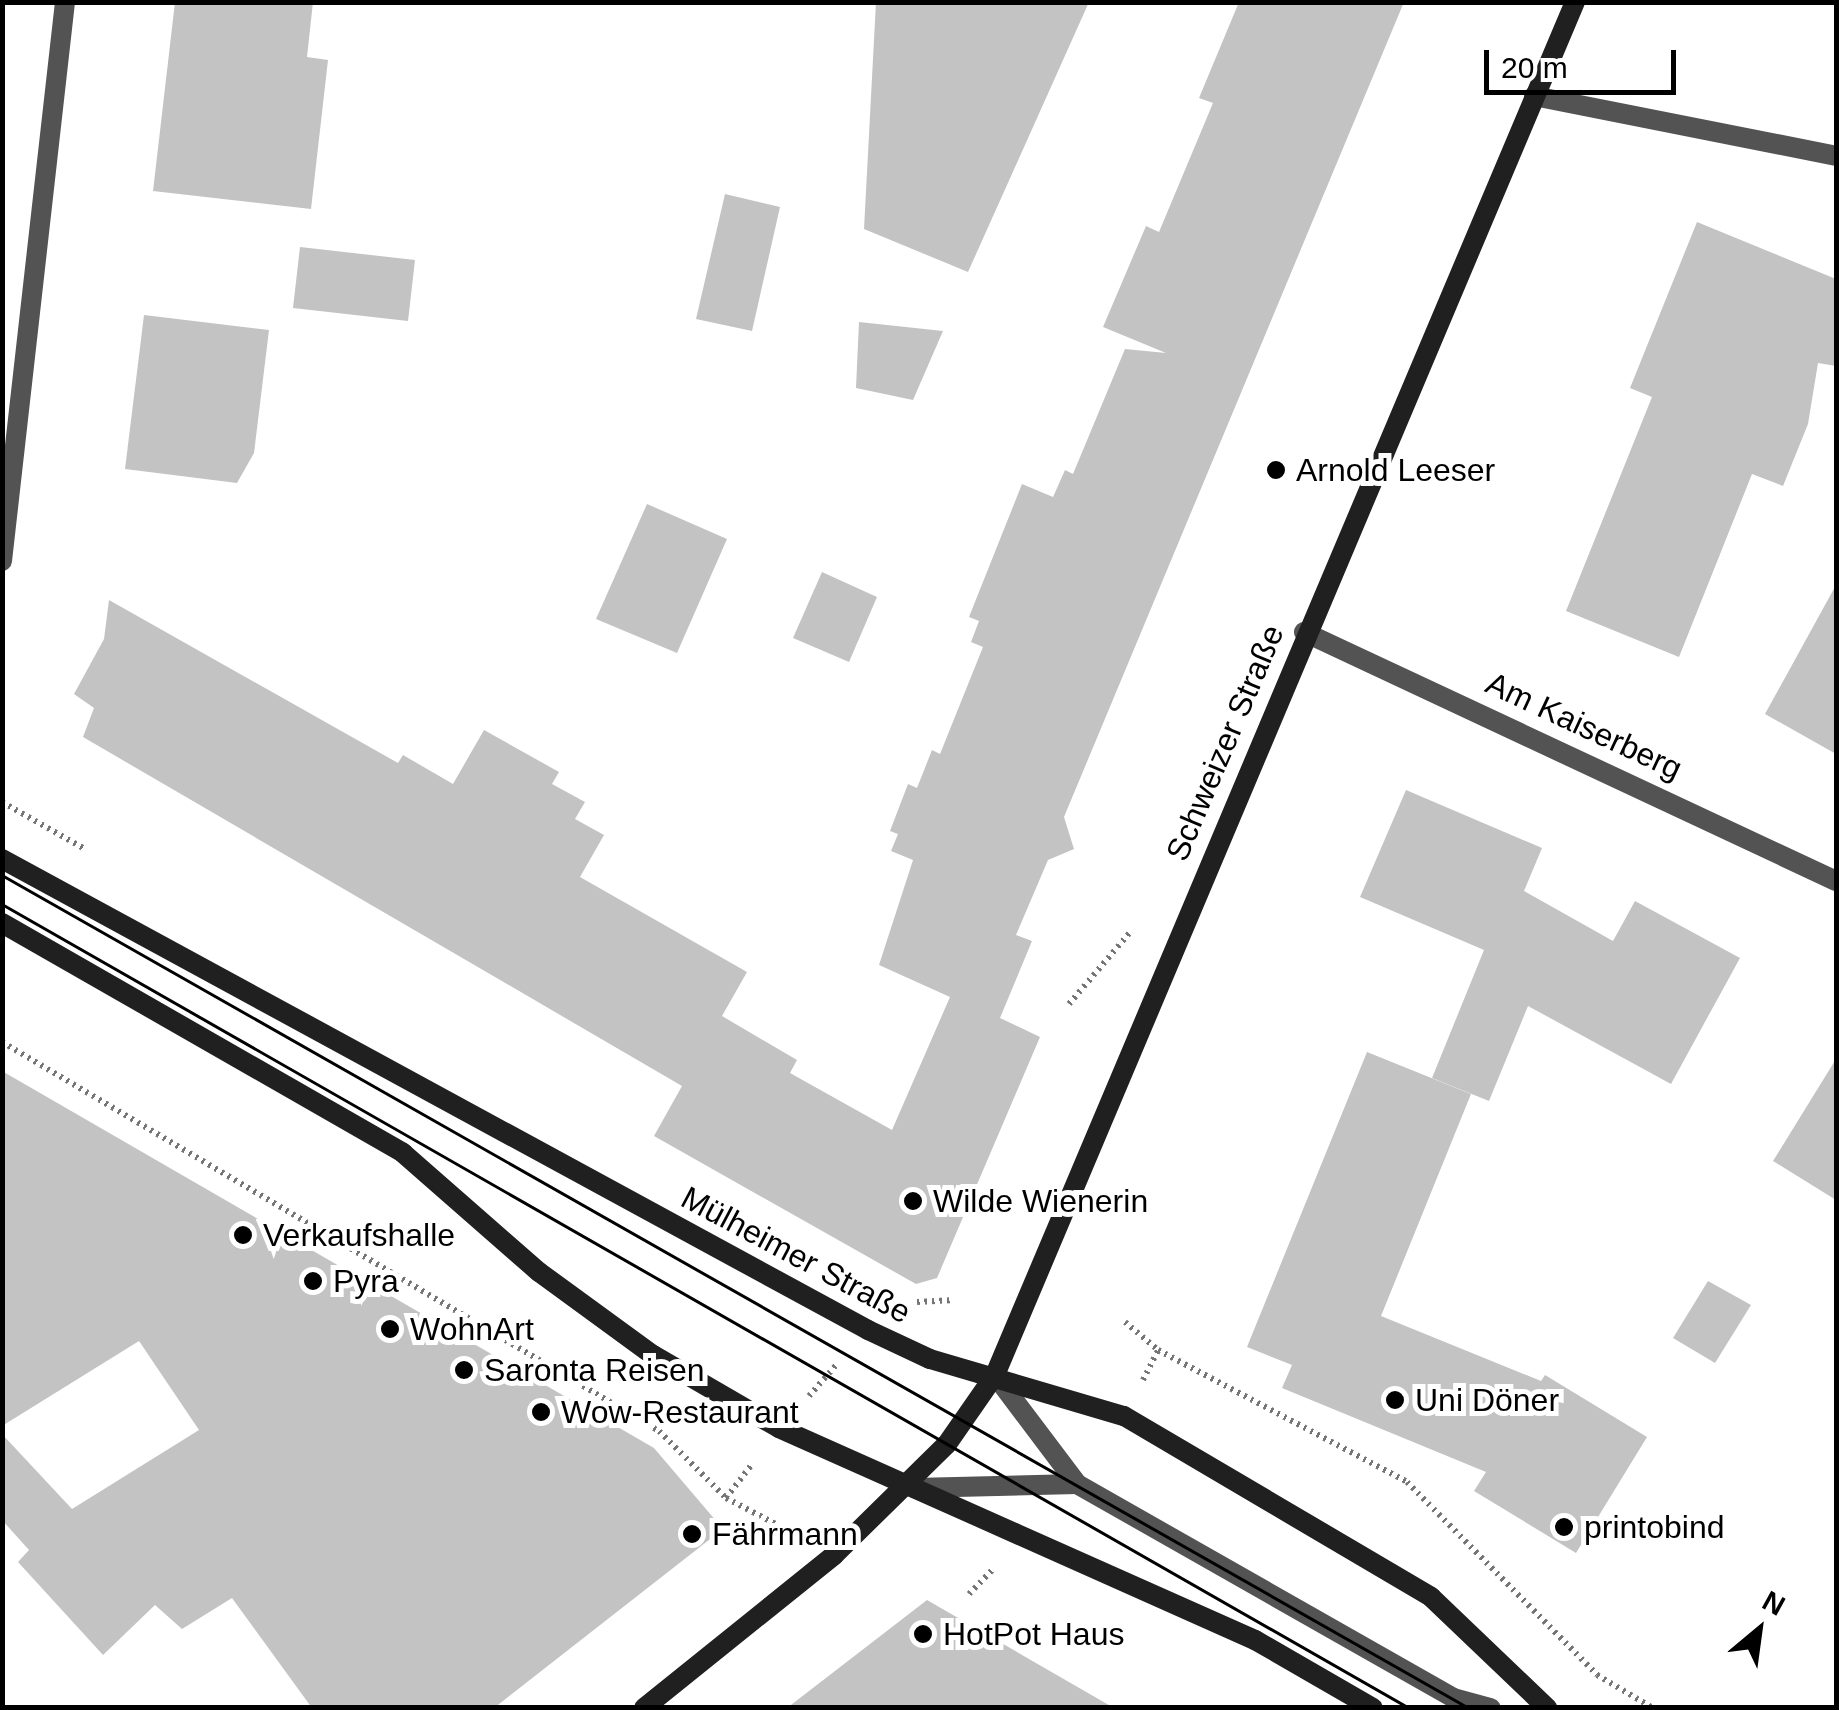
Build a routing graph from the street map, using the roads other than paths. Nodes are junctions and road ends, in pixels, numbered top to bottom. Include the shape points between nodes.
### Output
1 (66, 2) edge
2 (1575, 2) edge
3 (1534, 96) junction
4 (1836, 156) edge
5 (2, 561) edge
6 (1304, 632) junction
7 (2, 859) edge
8 (1836, 881) edge
9 (2, 923) edge
10 (995, 1376) junction
11 (1076, 1484) junction
12 (904, 1489) junction
13 (644, 1708) edge
14 (1373, 1708) edge
15 (1491, 1708) edge
16 (1547, 1708) edge

1 - 5 street
2 - 3 main road, Schweizer Straße
3 - 4 street
3 - 6 main road, Schweizer Straße
6 - 8 street, Am Kaiserberg
6 - 10 main road, Schweizer Straße
7 - 10 main road, Mülheimer Straße via 868,1330
9 - 12 main road via 403,1154 653,1355
10 - 11 street
10 - 12 main road, Schweizer Straße
10 - 16 main road, Mülheimer Straße via 1124,1416 1277,1504 1431,1598
11 - 12 street
11 - 15 street via 1453,1698
12 - 13 main road, Schweizer Straße via 834,1555
12 - 14 main road via 1255,1640

